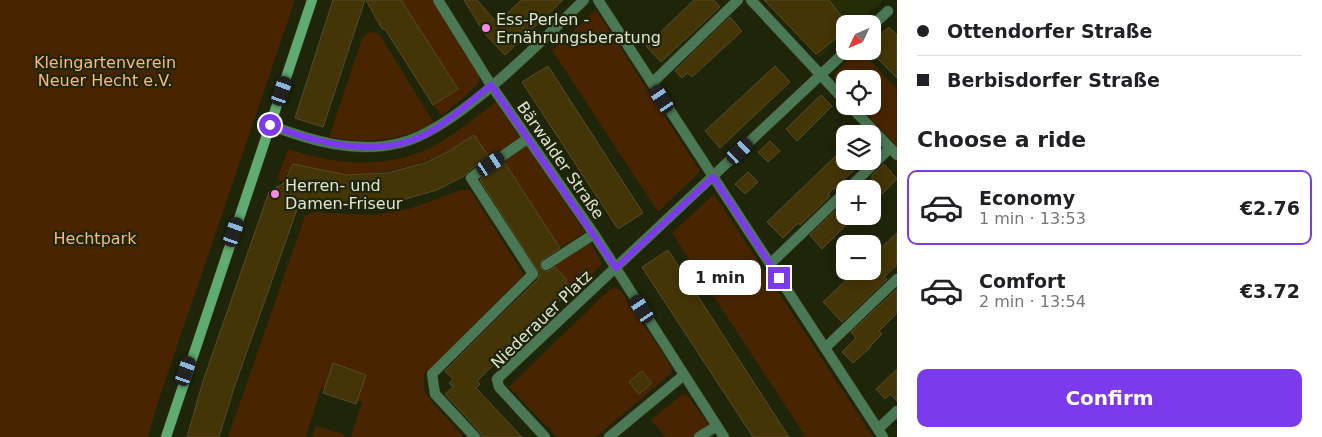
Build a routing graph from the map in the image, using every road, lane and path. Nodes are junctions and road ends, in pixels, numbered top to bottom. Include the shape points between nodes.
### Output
1 (312, 0) edge
2 (438, 0) edge
3 (584, 0) edge
4 (598, 0) edge
5 (738, 0) edge
6 (751, 0) edge
7 (888, 11) dead end
8 (881, 18) edge
9 (836, 60) edge
10 (820, 75) junction
11 (652, 83) junction
12 (491, 85) junction
13 (836, 92) edge
14 (859, 115) edge
15 (270, 125) junction
16 (527, 139) junction
17 (894, 151) edge
18 (491, 164) dead end
19 (480, 171) dead end
20 (713, 177) junction
21 (859, 180) edge
22 (836, 201) edge
23 (594, 234) junction
24 (770, 264) junction
25 (546, 265) dead end
26 (616, 268) junction
27 (897, 279) edge
28 (825, 348) junction
29 (684, 375) junction
30 (897, 411) edge
31 (717, 426) junction
32 (880, 433) edge
33 (166, 437) edge
34 (475, 437) edge
35 (546, 437) edge
36 (609, 437) edge
37 (699, 437) edge
38 (724, 437) edge

1 - 15 street
2 - 12 street, Bärwalder Straße
3 - 12 street
4 - 11 street
5 - 11 street
6 - 10 street
7 - 8 street
9 - 10 street
10 - 13 street
10 - 20 street
11 - 20 street
12 - 15 street via 446,122 429,133 400,144 366,147 334,144 301,137
12 - 16 street, Bärwalder Straße
14 - 17 street
15 - 33 street
16 - 18 street
16 - 23 street, Bärwalder Straße
17 - 21 street
19 - 34 street via 471,178 534,273 432,374 435,394
20 - 24 street
20 - 26 street
22 - 24 street
23 - 25 street
23 - 26 street, Bärwalder Straße
24 - 28 street
26 - 29 street, Bärwalder Straße
26 - 35 street, Niederauer Platz via 498,380 499,387
27 - 28 street
28 - 32 street
29 - 31 street, Bärwalder Straße
29 - 36 street
30 - 32 street
31 - 37 street
31 - 38 street, Bärwalder Straße

